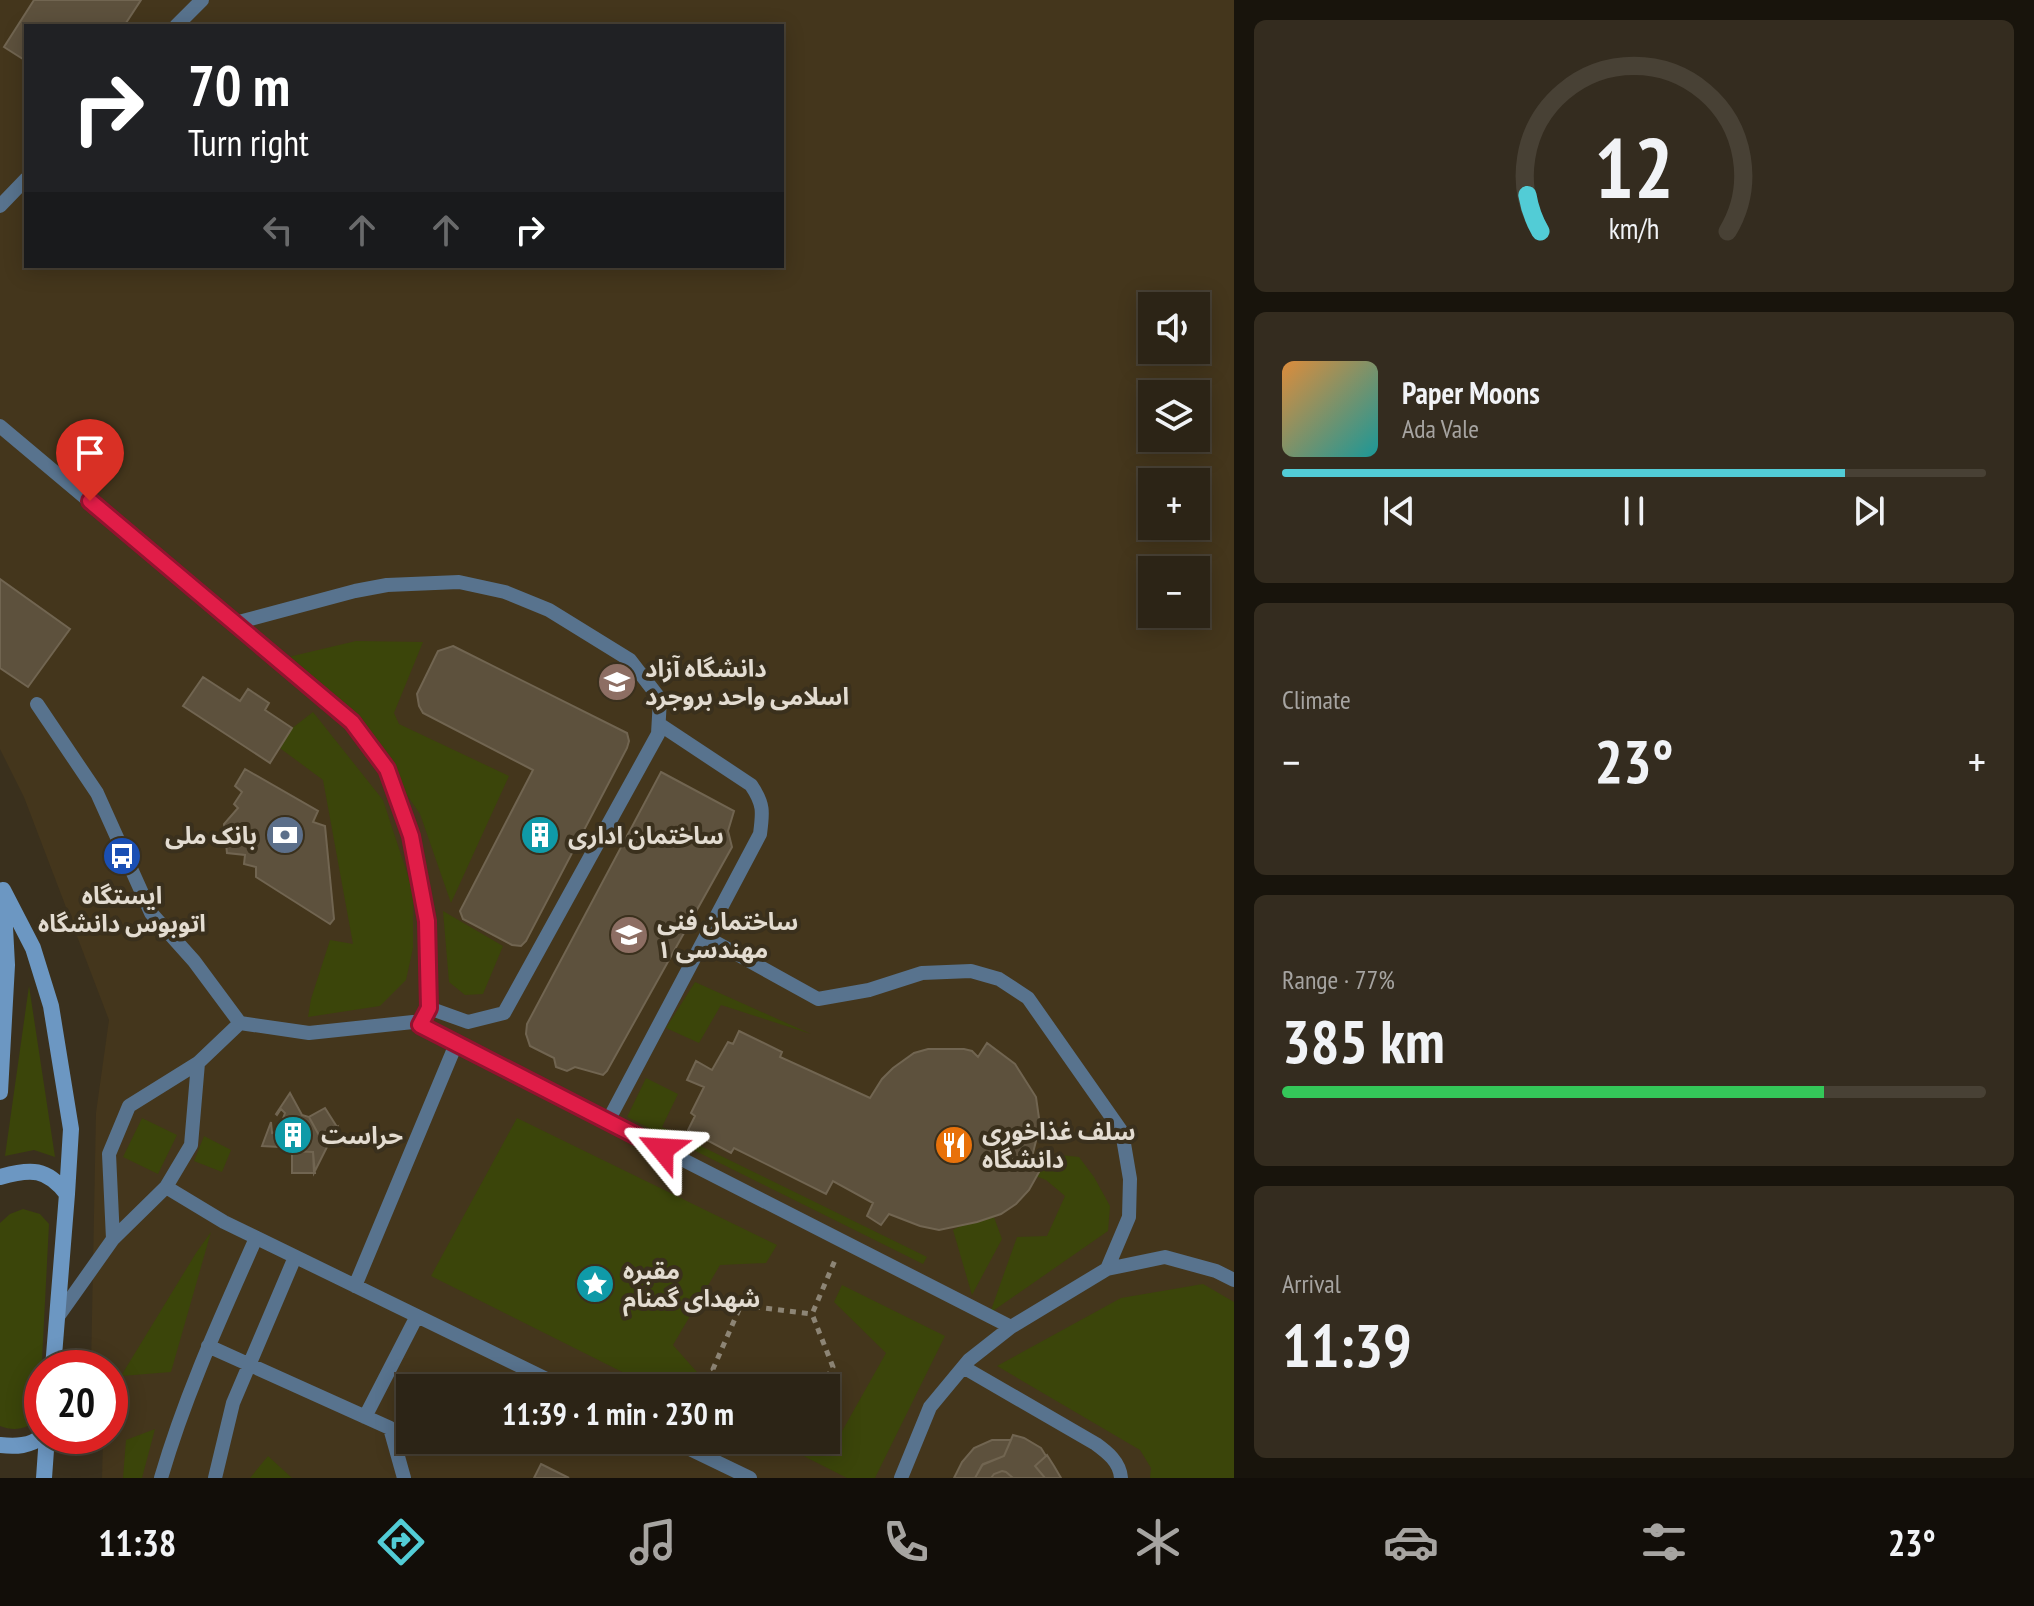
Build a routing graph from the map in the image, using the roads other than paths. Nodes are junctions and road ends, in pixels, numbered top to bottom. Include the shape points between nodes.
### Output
1 (202, 0) edge
2 (178, 24) edge
3 (24, 181) edge
4 (0, 206) edge
5 (0, 426) edge
6 (235, 623) junction
7 (37, 704) dead end
8 (659, 724) junction
9 (2, 887) edge
10 (706, 937) junction
11 (429, 1008) junction
12 (240, 1023) junction
13 (420, 1025) junction
14 (456, 1044) junction
15 (198, 1063) junction
16 (0, 1092) edge
17 (608, 1121) junction
18 (0, 1177) edge
19 (166, 1187) junction
20 (67, 1194) junction
21 (256, 1238) junction
22 (113, 1239) junction
23 (295, 1257) junction
24 (1107, 1269) junction
25 (1234, 1280) edge
26 (355, 1286) junction
27 (417, 1316) junction
28 (57, 1318) junction
29 (1011, 1327) junction
30 (208, 1346) junction
31 (54, 1350) edge
32 (250, 1364) junction
33 (963, 1367) junction
34 (536, 1374) edge
35 (365, 1417) junction
36 (0, 1445) edge
37 (24, 1445) edge
38 (45, 1454) edge
39 (700, 1454) edge
40 (44, 1478) edge
41 (161, 1478) edge
42 (215, 1478) edge
43 (404, 1478) edge
44 (750, 1478) edge
45 (901, 1478) edge
46 (1121, 1478) edge

1 - 2 lane
3 - 4 lane
5 - 6 lane
6 - 8 lane via 387,585 459,582 505,592 549,610 630,660 660,699
6 - 11 lane via 352,722 387,769 411,836 427,921
7 - 12 lane via 97,793 151,913
8 - 10 lane via 751,785 760,797 760,834
8 - 11 lane via 504,1013 468,1022
9 - 16 main road via 7,965
9 - 20 main road via 33,948 51,1006 71,1129
10 - 17 lane
10 - 24 lane via 818,999 922,973 971,971 999,979 1028,998 1122,1132 1130,1179 1129,1217
11 - 13 lane
12 - 13 lane via 309,1033
12 - 15 lane
13 - 14 lane
14 - 17 lane
14 - 26 lane
15 - 19 lane via 191,1145
15 - 22 lane via 129,1106 109,1154
17 - 29 lane
18 - 20 main road via 41,1172
19 - 21 lane
19 - 22 lane
20 - 28 main road
21 - 23 lane
21 - 30 lane
22 - 28 lane
23 - 26 lane
23 - 32 lane
24 - 25 lane via 1165,1257
24 - 29 lane
26 - 27 lane
27 - 34 lane
27 - 35 lane
28 - 31 main road
29 - 33 lane
30 - 32 lane
30 - 41 lane
32 - 35 lane
32 - 42 lane via 233,1403
33 - 45 lane via 930,1407
33 - 46 lane via 1096,1444 1110,1455
35 - 43 lane via 390,1428
36 - 37 main road
38 - 40 main road
39 - 44 lane

